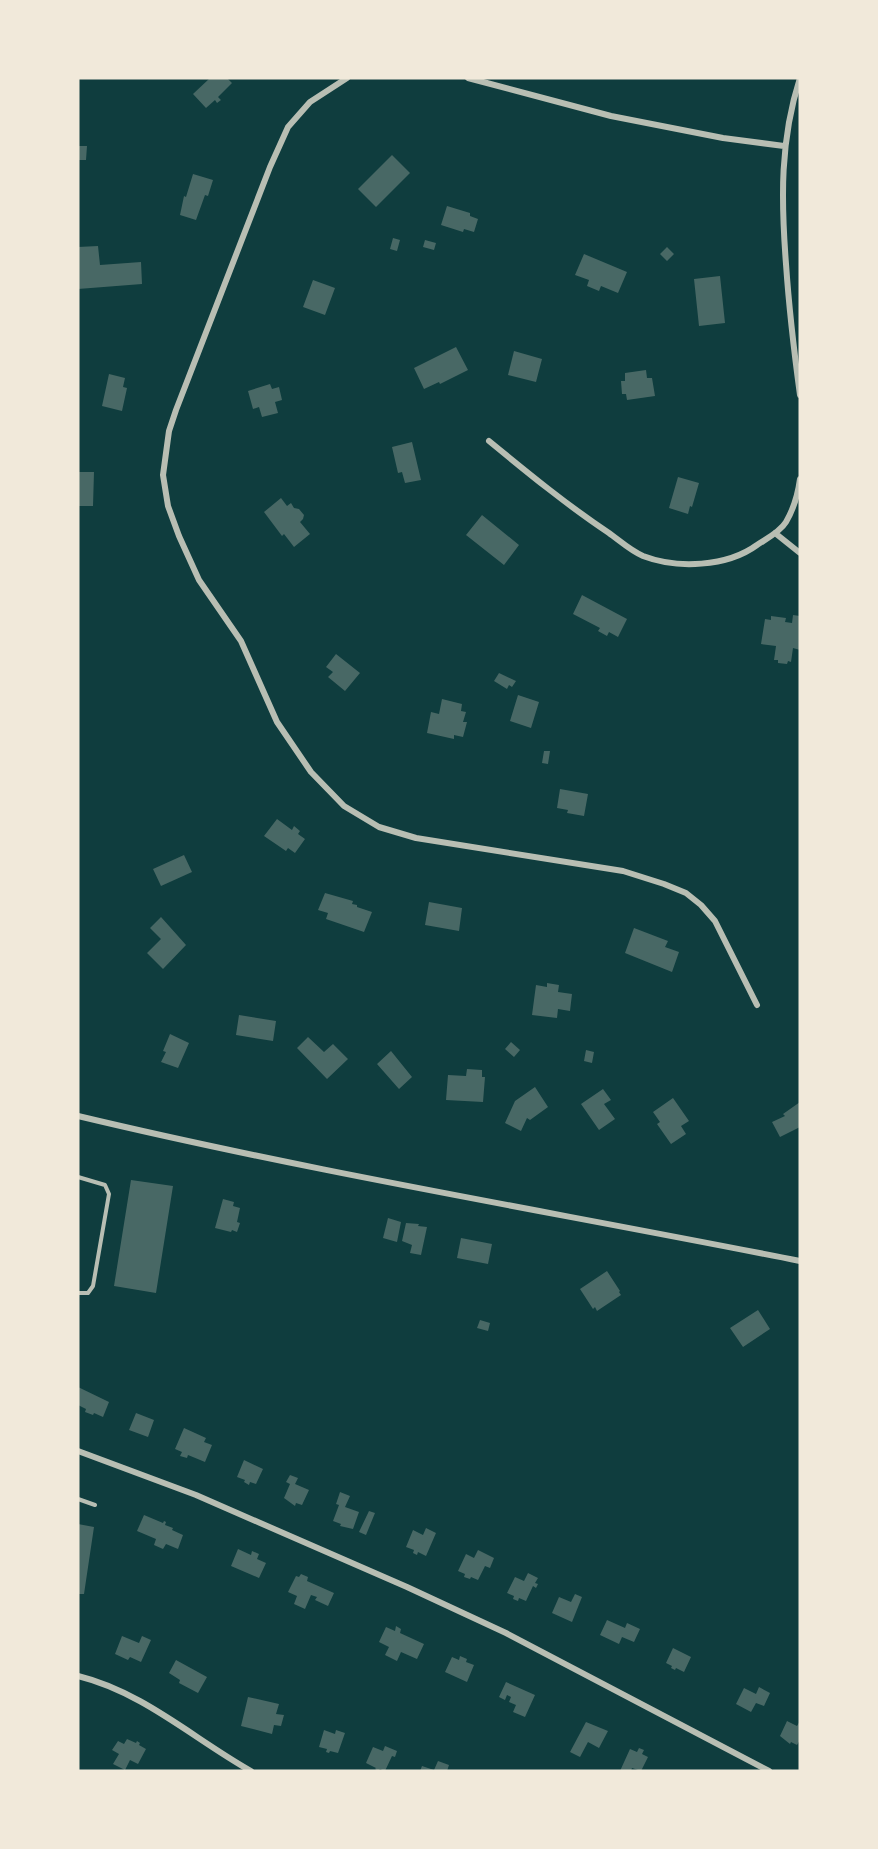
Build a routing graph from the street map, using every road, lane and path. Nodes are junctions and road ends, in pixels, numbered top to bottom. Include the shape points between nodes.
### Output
1 (347, 78) edge
2 (468, 78) edge
3 (800, 78) edge
4 (784, 146) junction
5 (798, 374) edge
6 (800, 395) edge
7 (489, 441) dead end
8 (800, 479) edge
9 (775, 533) junction
10 (800, 553) edge
11 (758, 1005) dead end
12 (78, 1116) edge
13 (78, 1177) edge
14 (800, 1261) edge
15 (78, 1293) edge
16 (78, 1451) edge
17 (78, 1499) edge
18 (95, 1506) dead end
19 (78, 1676) edge
20 (251, 1771) edge
21 (769, 1771) edge

1 - 11 street via 310,102 288,127 176,410 169,431 164,475 168,506 179,536 199,580 241,641 277,722 311,772 344,806 379,827 416,838 623,871 686,893 715,921
2 - 4 street via 611,116
3 - 4 street
4 - 5 street via 782,212 790,327
5 - 6 street
7 - 9 street via 570,507 641,555 662,562 682,565 727,560 748,552
8 - 9 street via 785,524
9 - 10 street
12 - 14 street via 433,1191
13 - 15 lane via 105,1185 109,1194 93,1286 88,1293
16 - 21 street via 196,1494 417,1591 506,1633
17 - 18 lane
19 - 20 street via 113,1688 181,1725

